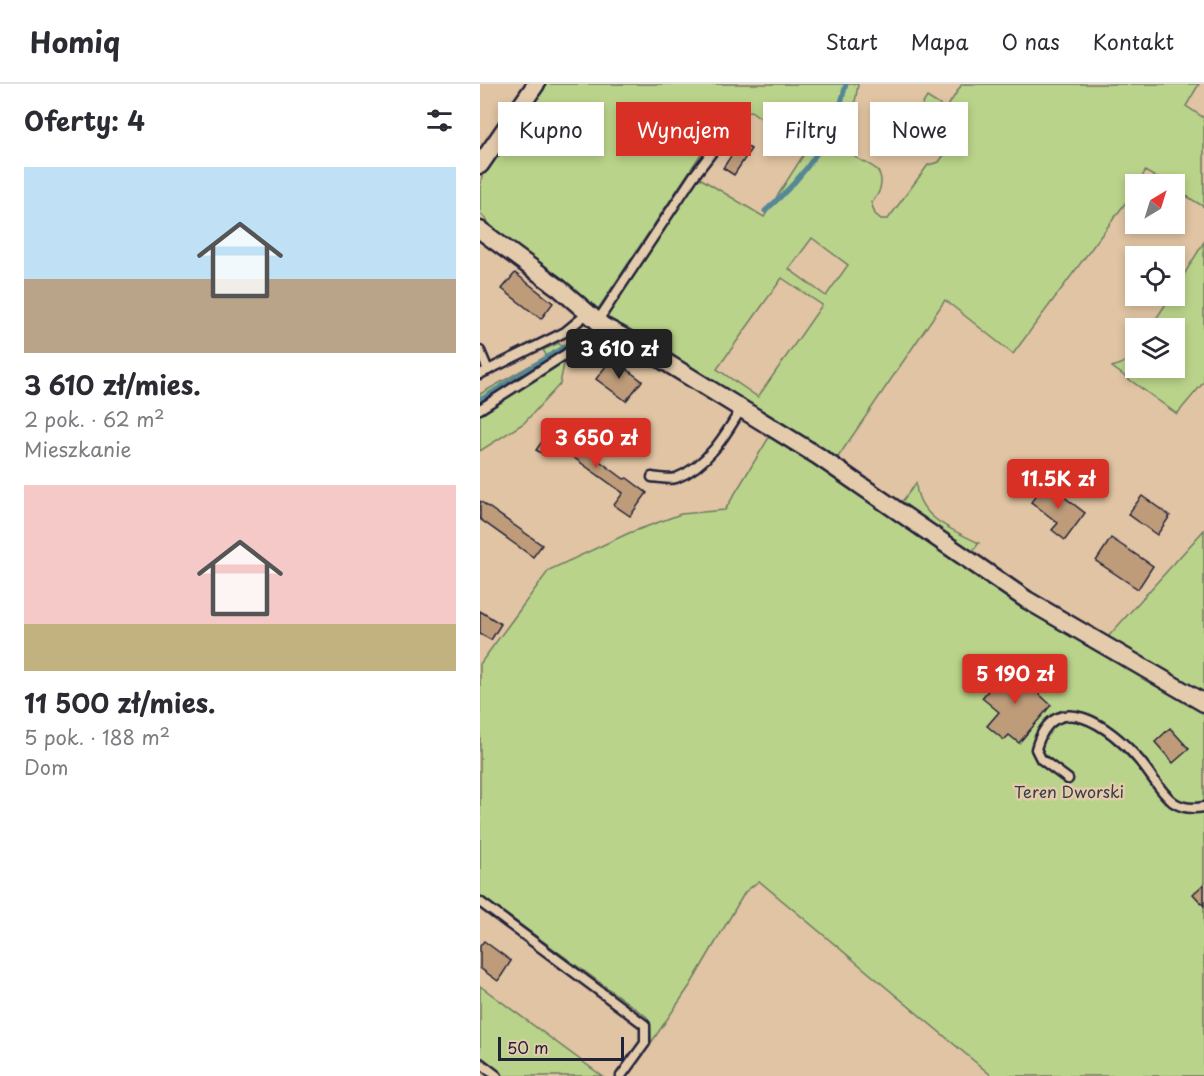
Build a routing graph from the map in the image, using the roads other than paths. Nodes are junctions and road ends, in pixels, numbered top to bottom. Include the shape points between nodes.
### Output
1 (536, 84) edge
2 (709, 156) edge
3 (480, 165) edge
4 (480, 230) edge
5 (596, 320) junction
6 (480, 351) edge
7 (484, 372) edge
8 (480, 409) edge
9 (741, 409) junction
10 (652, 477) dead end
11 (1204, 703) edge
12 (1068, 779) dead end
13 (1204, 807) edge
14 (480, 902) edge
15 (480, 1063) edge
16 (497, 1076) edge
17 (621, 1076) edge

1 - 3 street
2 - 5 lane
4 - 5 street via 560,288
5 - 7 lane
5 - 8 lane via 566,354
5 - 9 street
6 - 7 lane
9 - 10 lane via 704,461 674,479
9 - 11 street via 818,456 1027,600
12 - 13 lane via 1041,759 1036,749 1039,738 1063,714 1093,722 1115,737 1173,801 1185,808
14 - 17 lane via 645,1025 645,1043
15 - 16 lane

